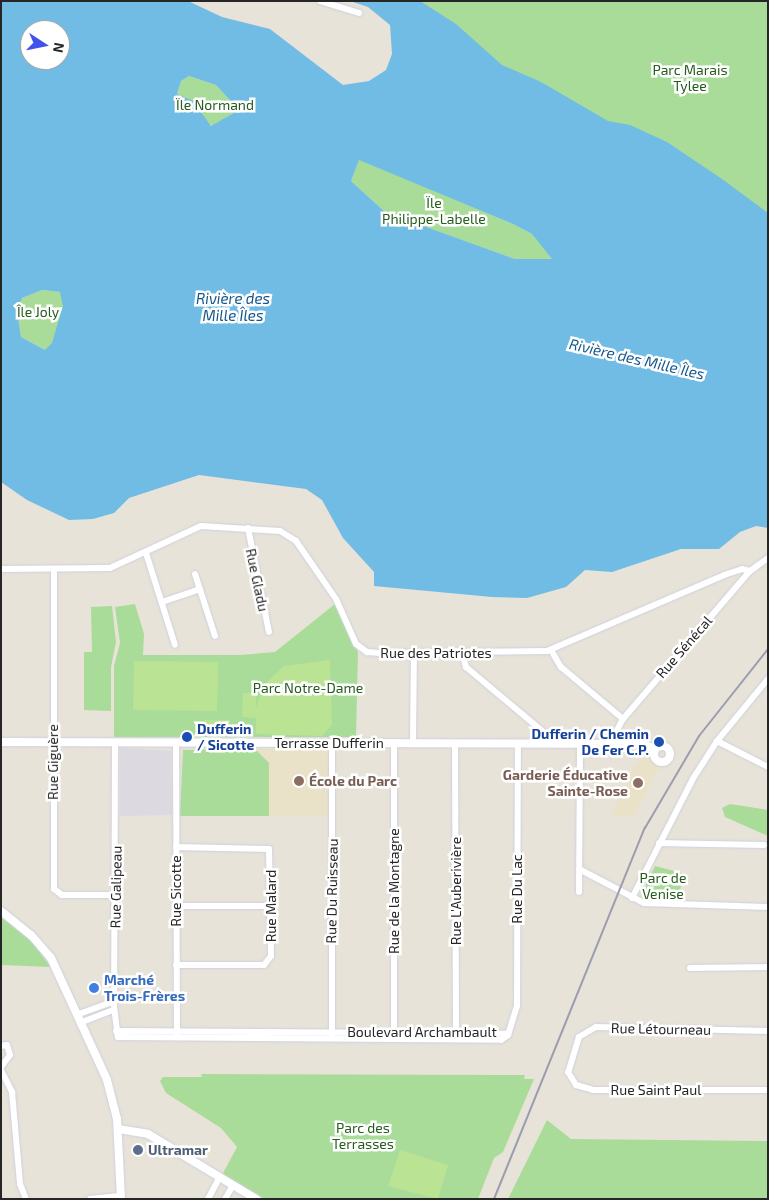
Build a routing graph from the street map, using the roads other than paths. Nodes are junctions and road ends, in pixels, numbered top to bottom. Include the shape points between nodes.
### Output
1 (320, 1) edge
2 (360, 13) dead end
3 (248, 528) junction
4 (146, 553) junction
5 (768, 558) edge
6 (1, 569) edge
7 (54, 570) junction
8 (750, 571) junction
9 (195, 574) dead end
10 (200, 589) junction
11 (162, 602) junction
12 (268, 632) dead end
13 (215, 636) dead end
14 (175, 645) dead end
15 (551, 650) junction
16 (414, 653) junction
17 (462, 653) junction
18 (768, 679) edge
19 (623, 719) junction
20 (717, 741) junction
21 (1, 742) edge
22 (53, 742) junction
23 (116, 742) junction
24 (176, 743) junction
25 (332, 743) junction
26 (394, 743) junction
27 (413, 743) junction
28 (456, 743) junction
29 (518, 744) junction
30 (547, 744) junction
31 (580, 744) junction
32 (610, 744) junction
33 (654, 749) dead end
34 (768, 767) edge
35 (659, 843) junction
36 (764, 845) dead end
37 (176, 847) junction
38 (579, 869) junction
39 (580, 892) dead end
40 (115, 895) junction
41 (632, 898) junction
42 (176, 906) junction
43 (270, 906) junction
44 (768, 907) edge
45 (1, 911) edge
46 (176, 965) junction
47 (768, 967) edge
48 (690, 968) dead end
49 (114, 1002) junction
50 (114, 1010) junction
51 (78, 1014) junction
52 (82, 1022) junction
53 (116, 1031) junction
54 (176, 1031) junction
55 (263, 1031) junction
56 (768, 1031) edge
57 (456, 1032) junction
58 (508, 1034) junction
59 (332, 1035) junction
60 (394, 1036) junction
61 (177, 1038) junction
62 (263, 1039) junction
63 (456, 1039) junction
64 (1, 1046) edge
65 (570, 1057) joint
66 (1, 1069) edge
67 (768, 1090) edge
68 (118, 1129) junction
69 (219, 1178) junction
70 (232, 1186) junction
71 (121, 1198) edge
72 (26, 1199) edge
73 (90, 1199) edge
74 (208, 1199) edge
75 (225, 1199) edge
76 (256, 1199) edge

1 - 2 street
3 - 4 street, Rue des Patriotes via 201,526
3 - 12 street, Rue Gladu
3 - 16 street, Rue des Patriotes via 280,531 292,537 343,610 358,646 374,653
4 - 7 street, Rue des Patriotes via 108,568
4 - 11 street
5 - 8 street, Rue Sénécal
6 - 7 street, Rue des Patriotes
7 - 22 street, Rue Giguère
8 - 15 street, Rue des Patriotes via 742,569 724,575
8 - 19 street, Rue Sénécal
9 - 10 street
10 - 11 street
10 - 13 street
11 - 14 street
15 - 17 street, Rue des Patriotes
15 - 19 street via 561,666
16 - 17 street, Rue des Patriotes
16 - 27 street
17 - 30 street via 466,667 540,730
18 - 20 street
19 - 32 street, Rue Sénécal
20 - 34 street
20 - 35 street
21 - 22 street, Terrasse Dufferin
22 - 23 street, Terrasse Dufferin
22 - 40 street, Rue Giguère via 54,891 62,895
23 - 24 street, Terrasse Dufferin
23 - 40 street, Rue Galipeau
24 - 25 street, Terrasse Dufferin
24 - 37 street, Rue Sicotte
25 - 26 street, Terrasse Dufferin
25 - 59 street, Rue Du Ruisseau
26 - 27 street, Terrasse Dufferin
26 - 60 street, Rue de la Montagne
27 - 28 street, Terrasse Dufferin
28 - 29 street, Terrasse Dufferin
28 - 57 street, Rue L'Auberivière
29 - 30 street, Terrasse Dufferin
29 - 58 street, Rue Du Lac via 517,1006
30 - 31 street, Terrasse Dufferin
31 - 32 street, Terrasse Dufferin
31 - 38 street
32 - 33 street, Terrasse Dufferin via 645,744
35 - 36 street
35 - 41 street
37 - 42 street, Rue Sicotte
37 - 43 street, Rue Malard via 268,848
38 - 39 street
38 - 41 street
40 - 49 street, Rue Galipeau
41 - 44 street via 662,905
42 - 43 street
42 - 46 street, Rue Sicotte
43 - 46 street, Rue Malard via 270,958 267,964
45 - 51 street via 47,953
46 - 54 street, Rue Sicotte
47 - 48 street
49 - 50 street, Rue Galipeau
49 - 51 street
50 - 52 street
50 - 53 street, Rue Galipeau
51 - 52 street
52 - 68 street via 110,1088
53 - 54 street, Boulevard Archambault
53 - 61 street, Boulevard Archambault via 120,1038
54 - 55 street, Boulevard Archambault
54 - 61 street, Rue Sicotte
55 - 59 street, Boulevard Archambault
55 - 62 street
56 - 65 street, Rue Létourneau via 596,1027 579,1037
57 - 58 street, Boulevard Archambault
57 - 60 street, Boulevard Archambault
57 - 63 street, Rue L'Auberivière
58 - 63 street, Boulevard Archambault via 501,1040
59 - 60 street, Boulevard Archambault
59 - 62 street, Boulevard Archambault
60 - 63 street, Boulevard Archambault
61 - 62 street, Boulevard Archambault
64 - 66 street via 7,1045 10,1055
65 - 67 street, Rue Saint Paul via 570,1079 576,1085 594,1090
66 - 72 street via 12,1092 20,1184
68 - 69 street via 148,1134
68 - 71 street
69 - 70 street
69 - 74 street
70 - 75 street
70 - 76 street
71 - 73 street

